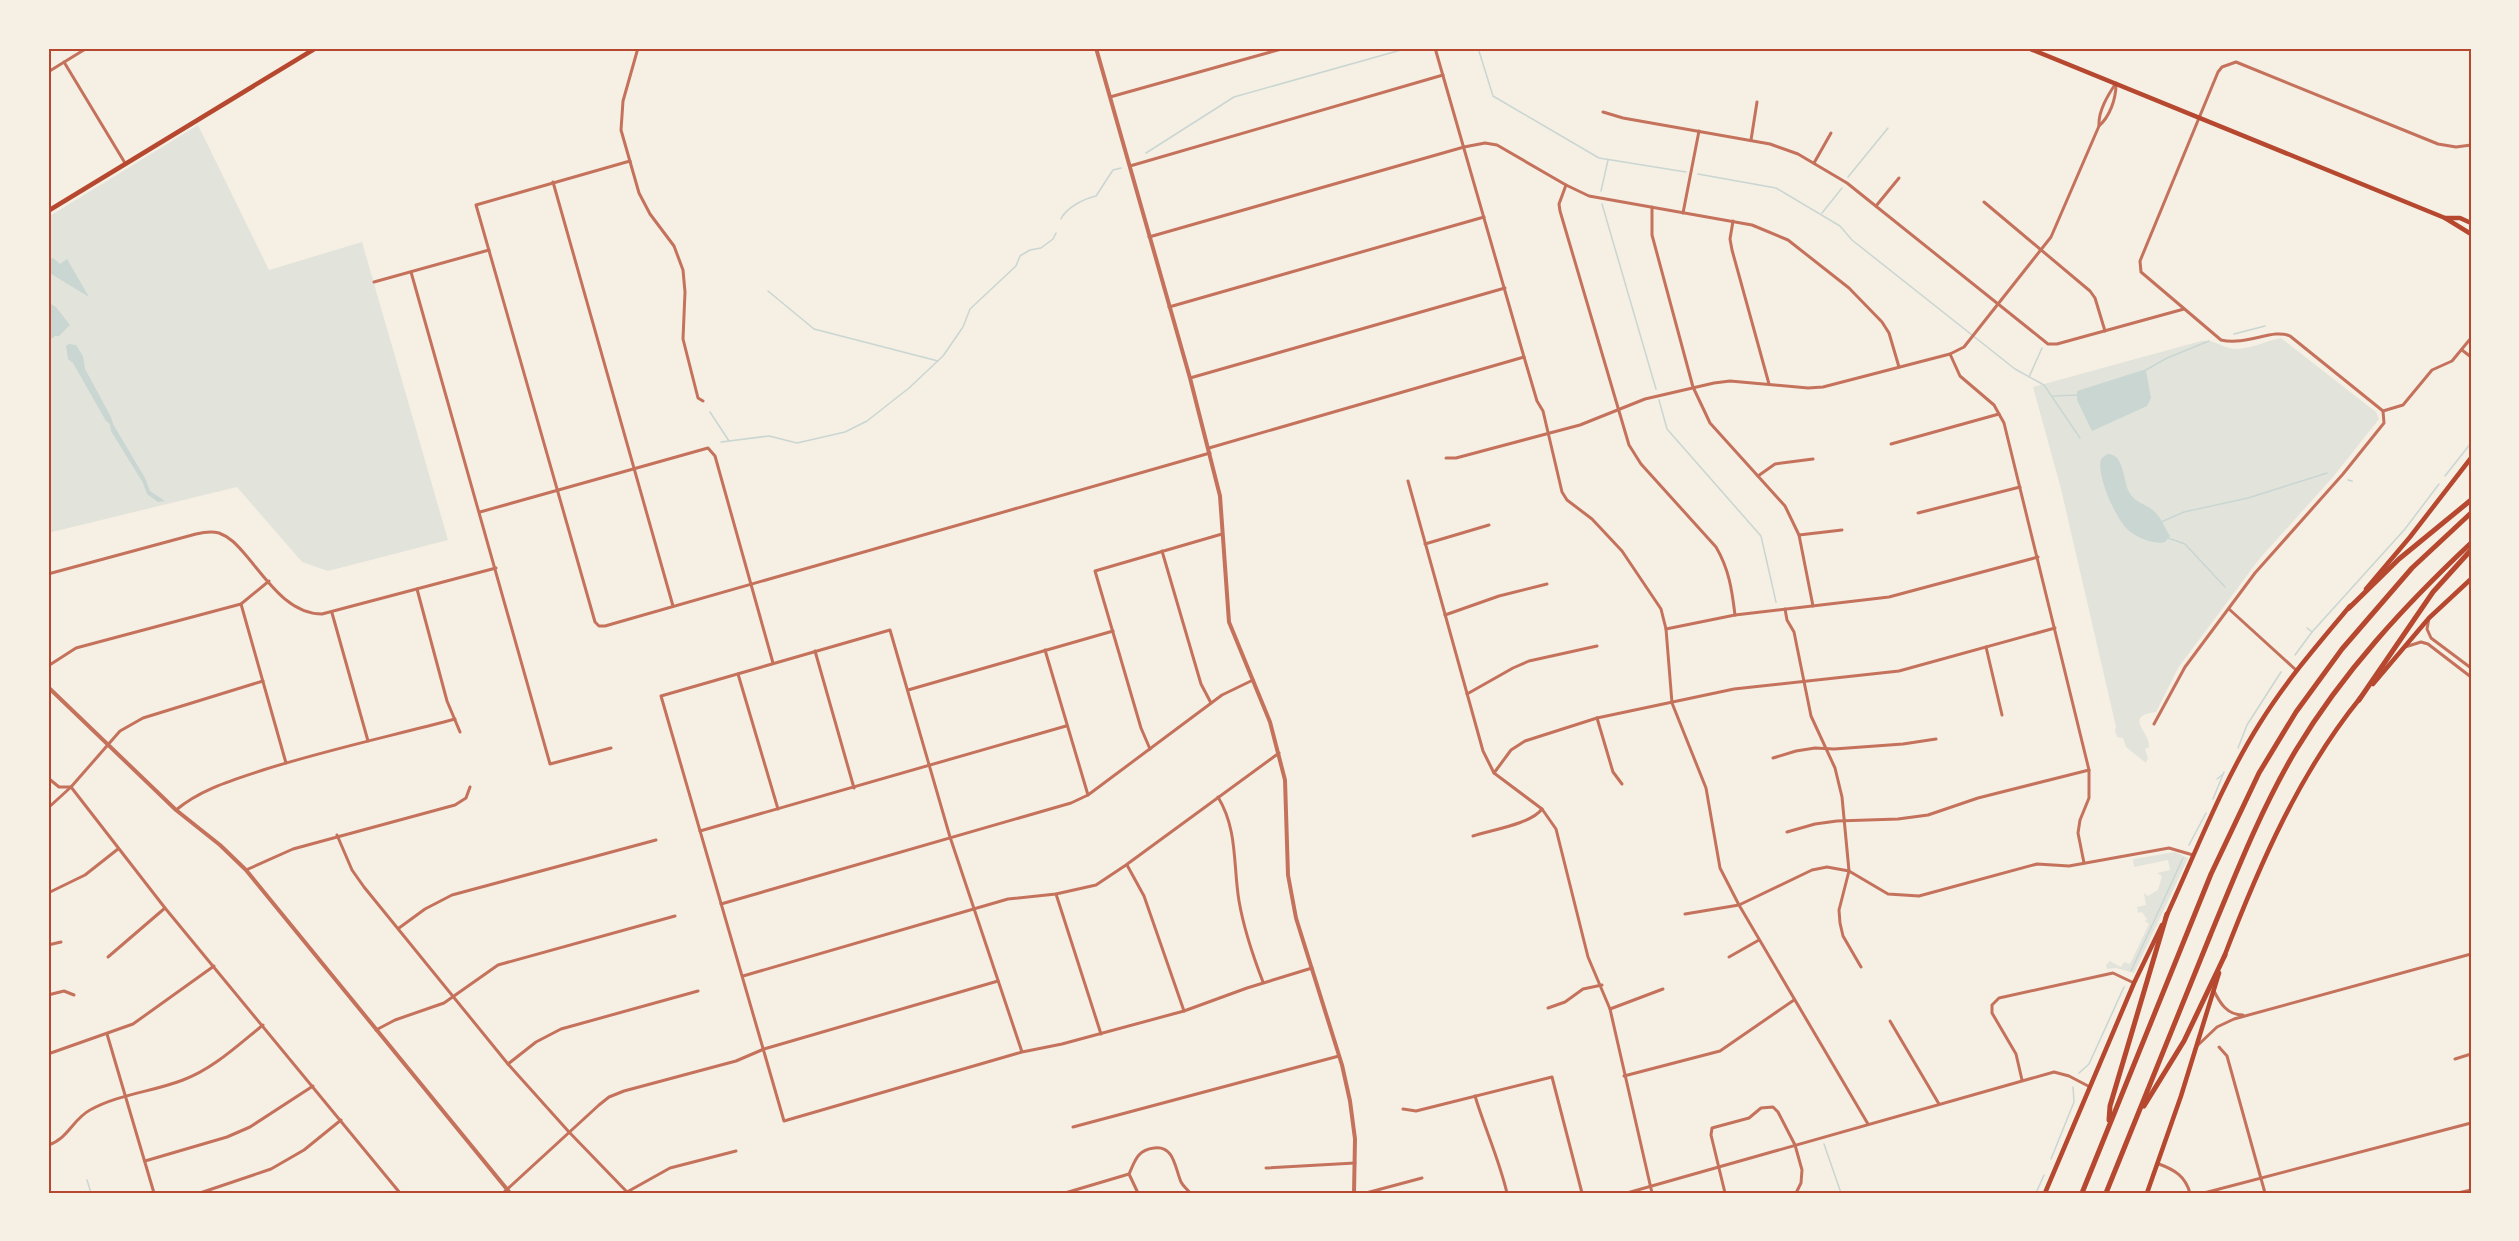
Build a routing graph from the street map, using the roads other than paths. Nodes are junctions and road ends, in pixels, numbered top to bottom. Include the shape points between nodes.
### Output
1 (87, 48) edge
2 (316, 48) edge
3 (638, 48) edge
4 (1096, 48) edge
5 (1285, 48) edge
6 (1436, 48) edge
7 (2028, 48) edge
8 (64, 62) junction
9 (48, 72) edge
10 (1443, 75) junction
11 (2116, 83) junction
12 (1110, 97) junction
13 (1757, 102) dead end
14 (1603, 112) dead end
15 (2199, 117) junction
16 (2099, 126) junction
17 (1699, 131) junction
18 (1831, 133) dead end
19 (1751, 140) junction
20 (2471, 145) edge
21 (1464, 147) junction
22 (630, 161) junction
23 (125, 163) junction
24 (1814, 163) junction
25 (1130, 166) junction
26 (1899, 178) dead end
27 (553, 182) junction
28 (1566, 186) junction
29 (1984, 202) dead end
30 (1876, 206) junction
31 (1652, 207) junction
32 (48, 211) edge
33 (1683, 213) junction
34 (1484, 217) junction
35 (2445, 218) junction
36 (1733, 221) junction
37 (2471, 223) edge
38 (2471, 234) edge
39 (1149, 237) junction
40 (489, 249) junction
41 (2042, 251) junction
42 (411, 272) junction
43 (374, 282) dead end
44 (1505, 288) junction
45 (1998, 306) junction
46 (1169, 307) junction
47 (2184, 309) junction
48 (2105, 331) junction
49 (2471, 338) edge
50 (2462, 350) junction
51 (1950, 354) junction
52 (1524, 357) junction
53 (2471, 357) edge
54 (1899, 368) junction
55 (1190, 378) junction
56 (1769, 384) junction
57 (1693, 387) junction
58 (703, 401) dead end
59 (1617, 409) junction
60 (2383, 411) junction
61 (2000, 414) junction
62 (1547, 434) junction
63 (1891, 444) dead end
64 (1209, 450) junction
65 (1446, 458) dead end
66 (2471, 458) edge
67 (1813, 459) dead end
68 (634, 468) junction
69 (1758, 476) junction
70 (1408, 481) dead end
71 (2020, 487) junction
72 (558, 490) junction
73 (2471, 500) edge
74 (480, 512) junction
75 (1918, 513) dead end
76 (2471, 513) edge
77 (1488, 525) dead end
78 (1842, 530) dead end
79 (1223, 534) junction
80 (1799, 535) junction
81 (2471, 543) edge
82 (1425, 544) junction
83 (2471, 550) edge
84 (1162, 551) junction
85 (2038, 557) junction
86 (496, 568) junction
87 (48, 574) edge
88 (2471, 579) edge
89 (268, 581) junction
90 (752, 584) junction
91 (1547, 584) dead end
92 (417, 589) junction
93 (241, 604) junction
94 (674, 606) junction
95 (1813, 606) junction
96 (2349, 608) junction
97 (1785, 609) junction
98 (2229, 609) junction
99 (332, 613) junction
100 (1445, 615) junction
101 (1735, 615) junction
102 (2429, 618) junction
103 (2055, 628) junction
104 (1666, 629) junction
105 (1113, 631) junction
106 (1597, 646) dead end
107 (1986, 647) junction
108 (2403, 648) junction
109 (815, 651) junction
110 (1045, 651) junction
111 (773, 663) junction
112 (48, 666) edge
113 (2471, 668) edge
114 (2296, 671) junction
115 (738, 674) junction
116 (2471, 677) edge
117 (1253, 680) junction
118 (263, 681) junction
119 (1804, 682) junction
120 (48, 687) edge
121 (908, 690) junction
122 (1467, 694) junction
123 (2359, 700) junction
124 (1672, 703) junction
125 (1211, 704) junction
126 (2002, 715) dead end
127 (1598, 718) junction
128 (455, 719) junction
129 (2154, 724) dead end
130 (1066, 726) junction
131 (460, 732) dead end
132 (1936, 739) dead end
133 (368, 741) junction
134 (107, 746) junction
135 (611, 748) dead end
136 (1150, 749) junction
137 (1826, 749) junction
138 (1279, 753) junction
139 (1773, 758) dead end
140 (286, 763) junction
141 (929, 766) junction
142 (2089, 770) junction
143 (1494, 773) junction
144 (48, 778) edge
145 (1622, 784) dead end
146 (71, 787) junction
147 (470, 787) dead end
148 (854, 788) junction
149 (1088, 795) junction
150 (1218, 797) junction
151 (48, 807) edge
152 (778, 809) junction
153 (1542, 809) junction
154 (176, 810) junction
155 (1845, 821) junction
156 (700, 831) junction
157 (1787, 832) dead end
158 (337, 835) junction
159 (1473, 836) dead end
160 (950, 837) junction
161 (656, 840) dead end
162 (118, 849) junction
163 (2194, 855) junction
164 (2084, 863) junction
165 (1126, 865) junction
166 (246, 870) junction
167 (1849, 871) junction
168 (48, 893) edge
169 (1056, 894) junction
170 (721, 904) junction
171 (1739, 905) junction
172 (165, 908) junction
173 (975, 909) junction
174 (1685, 914) dead end
175 (2167, 914) junction
176 (675, 916) dead end
177 (399, 928) junction
178 (1760, 940) junction
179 (61, 942) dead end
180 (48, 945) edge
181 (2471, 954) edge
182 (2225, 955) junction
183 (108, 957) dead end
184 (1729, 957) dead end
185 (214, 966) junction
186 (1860, 967) dead end
187 (1312, 968) junction
188 (743, 976) junction
189 (998, 981) junction
190 (1263, 982) junction
191 (2134, 983) junction
192 (1602, 985) junction
193 (1663, 989) dead end
194 (2213, 990) junction
195 (698, 991) dead end
196 (48, 995) edge
197 (74, 995) dead end
198 (455, 996) junction
199 (1794, 1000) junction
200 (1548, 1008) dead end
201 (1610, 1009) junction
202 (1184, 1011) junction
203 (2248, 1015) junction
204 (1890, 1021) dead end
205 (262, 1025) junction
206 (376, 1030) junction
207 (107, 1034) junction
208 (1101, 1034) junction
209 (2219, 1047) dead end
210 (764, 1049) junction
211 (1022, 1052) junction
212 (2194, 1052) junction
213 (48, 1054) edge
214 (2471, 1054) edge
215 (1339, 1056) junction
216 (2455, 1059) dead end
217 (508, 1064) junction
218 (1624, 1076) junction
219 (2022, 1081) junction
220 (313, 1086) junction
221 (2090, 1087) junction
222 (1474, 1095) junction
223 (126, 1096) junction
224 (1939, 1104) junction
225 (1403, 1109) dead end
226 (340, 1120) junction
227 (2136, 1120) junction
228 (2471, 1123) edge
229 (1868, 1124) junction
230 (2109, 1126) junction
231 (1073, 1127) dead end
232 (568, 1132) junction
233 (48, 1145) edge
234 (1795, 1145) junction
235 (736, 1151) dead end
236 (145, 1161) junction
237 (1355, 1163) junction
238 (2159, 1164) junction
239 (1718, 1167) junction
240 (1266, 1168) dead end
241 (1129, 1173) junction
242 (1422, 1178) dead end
243 (2261, 1179) junction
244 (1651, 1186) junction
245 (2471, 1190) edge
246 (507, 1192) edge
247 (154, 1193) edge
248 (200, 1193) edge
249 (400, 1193) edge
250 (627, 1193) edge
251 (1065, 1193) edge
252 (1138, 1193) edge
253 (1190, 1193) edge
254 (1354, 1193) edge
255 (1366, 1193) edge
256 (1507, 1193) edge
257 (1581, 1193) edge
258 (1627, 1193) edge
259 (1652, 1193) edge
260 (1725, 1193) edge
261 (1796, 1193) edge
262 (2045, 1193) edge
263 (2082, 1193) edge
264 (2106, 1193) edge
265 (2147, 1193) edge
266 (2190, 1193) edge
267 (2204, 1193) edge
268 (2265, 1193) edge
269 (2458, 1193) edge

1 - 8 street
2 - 23 main road
3 - 22 street via 620,118
4 - 12 street
5 - 12 street
6 - 10 street
7 - 11 main road
8 - 9 street
8 - 23 street
10 - 21 street
10 - 25 street
11 - 15 main road
11 - 16 street via 2098,119
11 - 16 street via 2116,95
12 - 25 street
13 - 19 street
14 - 17 street
15 - 20 street via 2218,72 2236,62 2438,144
15 - 35 main road
15 - 47 street via 2139,266 2146,277
16 - 41 street
17 - 19 street
17 - 33 street
18 - 24 street
19 - 24 street via 1785,148
21 - 28 street via 1497,145
21 - 34 street
21 - 39 street
22 - 27 street
22 - 58 street via 644,205 674,246 682,270 682,339 698,398
23 - 32 main road
24 - 30 street
25 - 39 street
26 - 30 street
27 - 40 street via 476,205
27 - 68 street
28 - 31 street via 1589,196
28 - 59 street via 1560,211
29 - 41 street
30 - 45 street
31 - 33 street
31 - 57 street via 1652,235
33 - 36 street
34 - 44 street
34 - 46 street
35 - 37 main road
35 - 38 main road
36 - 54 street via 1788,240 1849,288 1890,333
36 - 56 street via 1732,249
39 - 46 street
40 - 42 street
40 - 72 street
41 - 45 street
41 - 48 street via 2090,291
42 - 43 street
42 - 74 street
44 - 52 street
44 - 55 street
45 - 48 street via 2048,344
45 - 51 street via 1969,342
46 - 55 street
47 - 48 street
47 - 60 street via 2228,342 2246,342 2278,333 2290,336
49 - 50 street
50 - 53 street
50 - 60 street via 2452,361 2432,370 2403,405
51 - 54 street
51 - 61 street via 1960,376
52 - 62 street
52 - 64 street
54 - 56 street via 1823,387
55 - 64 street
56 - 57 street via 1730,381
57 - 59 street
57 - 69 street via 1710,423
59 - 62 street
59 - 101 street via 1629,445 1641,464 1723,559 1731,581
60 - 98 street via 2384,423 2266,559
61 - 63 street
61 - 71 street
62 - 65 street
62 - 104 street via 1562,492 1622,551 1656,599
64 - 79 street via 1220,496
64 - 90 street
66 - 96 main road
67 - 69 street via 1775,464
68 - 72 street
68 - 90 street via 704,448 712,451
68 - 94 street
69 - 80 street via 1785,506
70 - 82 street
71 - 75 street
71 - 85 street
72 - 74 street
72 - 94 street via 595,622 599,626
73 - 96 highway via 2399,559
74 - 86 street
76 - 230 highway via 2412,568 2366,619 2278,740 2233,824
77 - 82 street
78 - 80 street
79 - 84 street
79 - 117 street via 1230,622
80 - 95 street
81 - 227 highway via 2373,644 2296,750 2254,830
82 - 100 street
83 - 123 highway via 2433,592
84 - 105 street via 1095,571
84 - 125 street via 1201,684
85 - 95 street via 1889,597
85 - 103 street
86 - 92 street
86 - 135 street via 550,764
87 - 89 street via 218,532 233,541
88 - 102 main road
89 - 93 street
89 - 99 street via 298,610
90 - 94 street
90 - 111 street
91 - 100 street
92 - 99 street
92 - 128 street
93 - 112 street via 76,648
93 - 118 street
95 - 97 street
96 - 114 main road
97 - 101 street
97 - 119 street
98 - 114 street
98 - 129 street via 2185,667
99 - 133 street
100 - 122 street
101 - 104 street
102 - 108 main road
102 - 113 street via 2427,629 2432,638
103 - 107 street
103 - 142 street
104 - 124 street
105 - 110 street
105 - 136 street
106 - 122 street via 1529,660
107 - 119 street via 1899,671
107 - 126 street
108 - 116 street via 2421,642 2428,644
108 - 123 main road
109 - 111 street
109 - 121 street via 890,630
109 - 148 street
110 - 121 street
110 - 130 street
111 - 115 street
114 - 163 main road via 2260,723
115 - 152 street
115 - 156 street via 661,696
117 - 125 street
117 - 138 street
118 - 134 street via 143,718 120,731
118 - 140 street
119 - 124 street via 1734,689
119 - 137 street via 1811,716
120 - 134 street
121 - 141 street
122 - 143 street via 1483,751
123 - 182 main road via 2294,800
124 - 127 street
124 - 171 street via 1706,788 1720,868
125 - 136 street
127 - 143 street via 1525,741 1511,750
127 - 145 street via 1613,772
128 - 131 street
128 - 133 street
130 - 141 street
130 - 149 street
132 - 137 street
133 - 140 street
134 - 146 street
134 - 154 street
136 - 149 street
137 - 139 street via 1796,751
137 - 155 street via 1839,780
138 - 150 street
138 - 187 street via 1285,780 1288,875
140 - 154 street via 207,791
141 - 148 street
141 - 160 street
142 - 155 street via 1928,815
142 - 164 street via 2089,798 2078,833
143 - 153 street
144 - 146 street via 59,787
146 - 151 street
146 - 162 street
147 - 158 street via 466,798 455,805
148 - 152 street
149 - 160 street
150 - 165 street
150 - 190 street via 1230,822 1244,929
152 - 156 street
153 - 159 street via 1526,820
153 - 192 street via 1556,829 1588,957
154 - 166 street
155 - 157 street
155 - 167 street
156 - 170 street
158 - 166 street via 277,854
158 - 177 street via 356,876
160 - 170 street
160 - 173 street
161 - 177 street via 452,895
162 - 168 street via 85,875
162 - 172 street
163 - 164 street via 2169,848
163 - 175 main road
164 - 167 street via 2037,864 1910,897 1880,891
165 - 169 street via 1095,885
165 - 202 street via 1144,896
166 - 206 street
167 - 171 street via 1827,867 1812,870
167 - 186 street via 1839,910 1840,923
169 - 173 street via 1008,899
169 - 208 street
170 - 188 street
171 - 174 street
171 - 178 street
172 - 183 street
172 - 185 street
173 - 188 street
173 - 189 street
175 - 191 main road
175 - 230 highway via 2110,1106
176 - 198 street via 498,964
177 - 198 street
178 - 184 street
178 - 199 street
179 - 180 street
181 - 203 street
182 - 194 main road
182 - 227 highway via 2184,1041
185 - 205 street
185 - 207 street via 141,1019
187 - 190 street
187 - 215 street
188 - 210 street
189 - 210 street
189 - 211 street
190 - 202 street
191 - 219 street via 2113,973 1999,998 1992,1005 1992,1013 2016,1054
191 - 221 main road
192 - 200 street via 1583,989
192 - 201 street
193 - 201 street
194 - 203 street via 2228,1011
194 - 212 main road
195 - 217 street via 561,1029
196 - 197 street via 64,991
198 - 206 street
198 - 217 street
199 - 218 street via 1720,1051
199 - 229 street
201 - 218 street
202 - 208 street
203 - 212 street via 2217,1027
204 - 224 street
205 - 220 street
205 - 223 street via 194,1075
206 - 246 street
207 - 213 street
207 - 223 street
208 - 211 street
209 - 243 street via 2227,1056
210 - 211 street via 784,1121
210 - 232 street via 736,1061 624,1091 599,1105
212 - 238 main road
214 - 216 street
215 - 231 street
215 - 237 street via 1354,1123
217 - 232 street
218 - 244 street
219 - 221 street via 2059,1072
219 - 224 street
220 - 226 street
220 - 236 street via 250,1127
221 - 262 main road
222 - 225 street via 1416,1111
222 - 256 street
222 - 257 street via 1552,1077
223 - 233 street via 88,1111 64,1137
223 - 236 street
224 - 229 street
226 - 248 street via 304,1150 271,1169
226 - 249 street
227 - 264 highway
228 - 243 street
229 - 234 street
230 - 263 highway
232 - 246 street
232 - 250 street
234 - 239 street
234 - 239 street via 1778,1112 1767,1106 1749,1118 1712,1128
234 - 261 street via 1802,1170
235 - 250 street via 670,1168
236 - 247 street
237 - 240 street
237 - 254 street
238 - 265 main road
238 - 266 street via 2175,1170
239 - 244 street
239 - 260 street
241 - 251 street
241 - 252 street
241 - 253 street via 1138,1155 1150,1148 1164,1149
242 - 255 street
243 - 267 street
243 - 268 street
244 - 258 street
244 - 259 street
245 - 269 street

